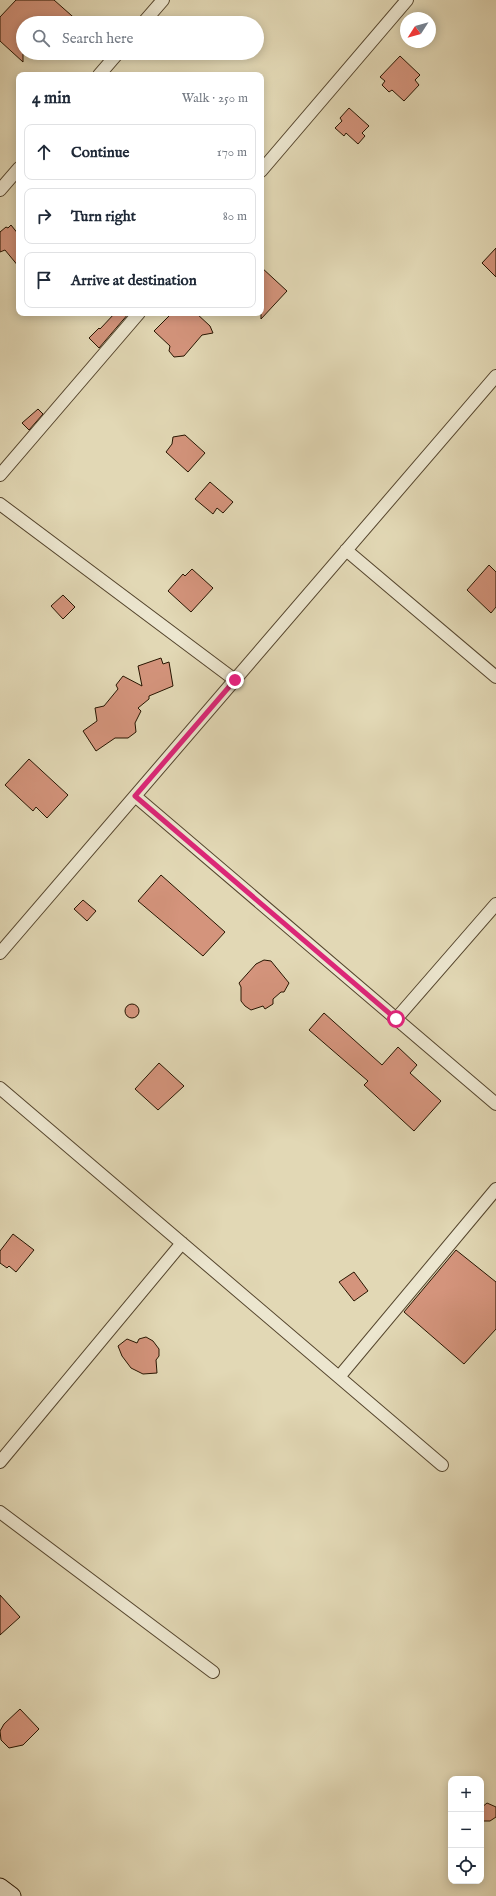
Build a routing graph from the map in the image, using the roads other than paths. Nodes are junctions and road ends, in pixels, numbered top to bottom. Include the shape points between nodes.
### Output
1 (163, 0) edge
2 (407, 0) edge
3 (149, 16) edge
4 (112, 60) edge
5 (102, 72) edge
6 (264, 167) edge
7 (16, 171) edge
8 (0, 190) edge
9 (136, 316) edge
10 (496, 376) edge
11 (0, 475) edge
12 (0, 504) edge
13 (346, 550) junction
14 (496, 677) edge
15 (235, 680) junction
16 (135, 796) junction
17 (496, 904) edge
18 (0, 953) edge
19 (396, 1019) junction
20 (0, 1088) edge
21 (496, 1104) edge
22 (496, 1189) edge
23 (182, 1243) junction
24 (339, 1377) junction
25 (0, 1462) edge
26 (442, 1465) dead end
27 (0, 1512) edge
28 (212, 1672) dead end
29 (0, 1887) edge
30 (12, 1896) edge

1 - 3 street
2 - 6 street
4 - 5 street
7 - 8 street
9 - 11 street
10 - 13 street
12 - 15 street
13 - 14 street
13 - 15 street
15 - 16 street
16 - 18 street
16 - 19 street
17 - 19 street
19 - 21 street
20 - 23 street
22 - 24 street
23 - 24 street
23 - 25 street
24 - 26 street
27 - 28 street
29 - 30 main road

